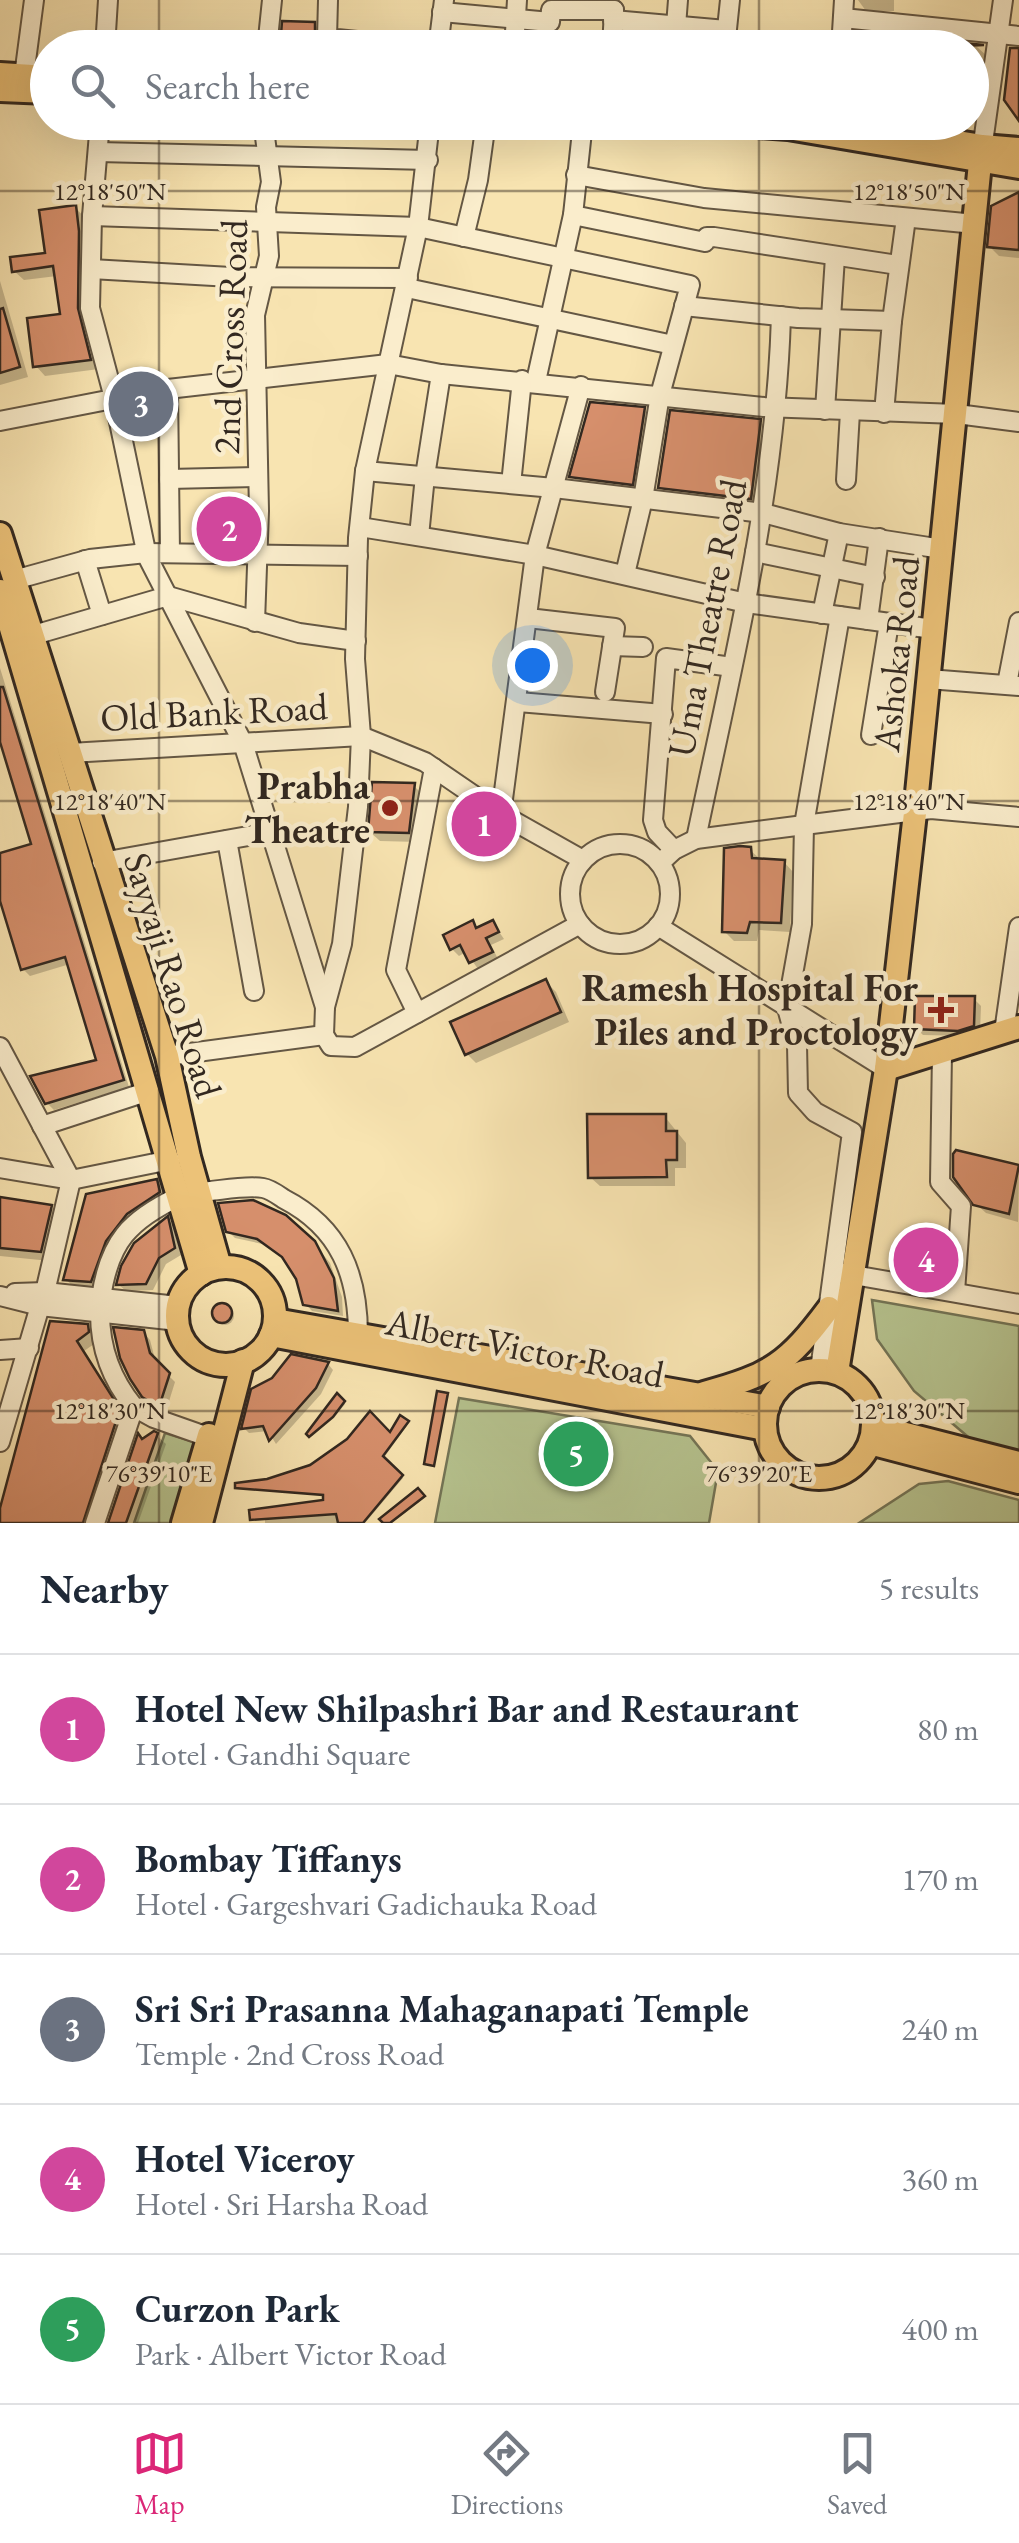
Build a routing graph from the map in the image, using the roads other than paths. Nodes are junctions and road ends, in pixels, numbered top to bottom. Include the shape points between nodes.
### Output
1 (34, 0) edge
2 (108, 0) edge
3 (272, 0) edge
4 (328, 0) edge
5 (678, 0) edge
6 (730, 0) edge
7 (1002, 0) edge
8 (443, 6) edge
9 (517, 9) edge
10 (844, 9) edge
11 (614, 10) edge
12 (676, 26) junction
13 (30, 30) edge
14 (30, 30) edge
15 (106, 30) edge
16 (269, 30) edge
17 (327, 30) edge
18 (692, 30) edge
19 (726, 30) edge
20 (973, 30) edge
21 (989, 33) edge
22 (998, 34) junction
23 (1019, 36) edge
24 (24, 76) edge
25 (0, 90) edge
26 (30, 91) edge
27 (989, 98) edge
28 (99, 140) edge
29 (264, 140) edge
30 (429, 140) edge
31 (484, 140) edge
32 (580, 140) edge
33 (863, 140) edge
34 (912, 140) edge
35 (983, 140) edge
36 (1019, 149) edge
37 (98, 152) junction
38 (981, 155) junction
39 (265, 156) junction
40 (428, 160) junction
41 (1019, 167) edge
42 (576, 175) junction
43 (573, 215) junction
44 (92, 216) junction
45 (906, 218) junction
46 (268, 222) junction
47 (974, 224) junction
48 (418, 228) junction
49 (464, 237) junction
50 (835, 256) junction
51 (565, 259) junction
52 (898, 265) junction
53 (90, 269) junction
54 (266, 277) junction
55 (407, 283) junction
56 (684, 306) junction
57 (781, 316) junction
58 (549, 318) junction
59 (830, 320) junction
60 (892, 321) junction
61 (674, 345) junction
62 (388, 364) junction
63 (441, 374) junction
64 (256, 378) junction
65 (529, 381) junction
66 (580, 386) junction
67 (168, 389) junction
68 (660, 395) junction
69 (114, 398) junction
70 (777, 408) junction
71 (824, 410) junction
72 (850, 412) junction
73 (884, 413) junction
74 (956, 414) junction
75 (0, 421) edge
76 (1019, 422) edge
77 (365, 471) junction
78 (424, 476) junction
79 (258, 477) junction
80 (169, 479) junction
81 (846, 480) dead end
82 (511, 484) junction
83 (554, 488) junction
84 (644, 498) junction
85 (762, 514) junction
86 (360, 527) junction
87 (0, 534) edge
88 (839, 534) junction
89 (419, 536) junction
90 (879, 538) junction
91 (942, 549) junction
92 (756, 552) junction
93 (146, 553) junction
94 (170, 553) junction
95 (257, 554) junction
96 (535, 555) junction
97 (358, 556) junction
98 (85, 560) junction
99 (832, 567) junction
100 (626, 574) junction
101 (874, 577) junction
102 (7, 585) edge
103 (168, 596) junction
104 (746, 602) junction
105 (102, 615) junction
106 (831, 615) junction
107 (528, 618) junction
108 (868, 620) junction
109 (255, 622) junction
110 (1019, 622) edge
111 (889, 623) junction
112 (933, 629) junction
113 (34, 635) junction
114 (356, 642) junction
115 (612, 646) junction
116 (642, 647) dead end
117 (732, 667) junction
118 (928, 678) junction
119 (1013, 685) edge
120 (604, 692) dead end
121 (518, 702) junction
122 (663, 714) junction
123 (871, 735) dead end
124 (361, 736) junction
125 (243, 743) junction
126 (70, 754) junction
127 (434, 768) junction
128 (916, 813) junction
129 (501, 814) junction
130 (1019, 817) edge
131 (804, 824) junction
132 (270, 832) junction
133 (696, 839) junction
134 (228, 840) junction
135 (674, 850) junction
136 (583, 860) junction
137 (102, 862) junction
138 (660, 863) junction
139 (580, 924) junction
140 (658, 926) junction
141 (1019, 927) edge
142 (254, 991) dead end
143 (325, 1007) junction
144 (788, 1008) junction
145 (417, 1013) junction
146 (1011, 1030) edge
147 (324, 1035) junction
148 (0, 1047) edge
149 (942, 1053) junction
150 (166, 1056) junction
151 (886, 1069) junction
152 (149, 1091) junction
153 (42, 1126) junction
154 (170, 1160) junction
155 (0, 1168) edge
156 (71, 1180) junction
157 (190, 1194) junction
158 (210, 1271) junction
159 (845, 1274) junction
160 (955, 1292) junction
161 (0, 1295) edge
162 (42, 1299) junction
163 (1019, 1304) edge
164 (100, 1305) junction
165 (829, 1308) junction
166 (178, 1313) junction
167 (273, 1328) junction
168 (358, 1335) junction
169 (29, 1348) junction
170 (0, 1350) edge
171 (235, 1363) junction
172 (828, 1371) junction
173 (696, 1395) junction
174 (134, 1407) junction
175 (766, 1418) junction
176 (872, 1434) junction
177 (208, 1437) junction
178 (0, 1442) edge
179 (1019, 1464) edge
180 (1019, 1482) edge
181 (95, 1523) edge
182 (183, 1523) edge
183 (201, 1523) edge

1 - 13 street
2 - 15 street
3 - 16 street
4 - 17 street
5 - 12 street
6 - 19 street
7 - 22 street, Ashoka Road
8 - 9 street
9 - 11 street via 550,22 551,10
10 - 20 street
11 - 12 street
12 - 18 street
14 - 24 street
21 - 22 street
22 - 23 street
22 - 27 street, Ashoka Road
25 - 26 main road
28 - 37 street
29 - 39 street, 2nd Cross Road
30 - 40 street
31 - 49 street
32 - 42 street
33 - 38 main road
34 - 38 main road
35 - 38 street, Ashoka Road
36 - 38 main road
37 - 39 street
37 - 44 street
38 - 41 main road
38 - 47 main road, Ashoka Road
39 - 40 street
39 - 46 street, 2nd Cross Road
40 - 48 street
42 - 43 street
42 - 45 street via 704,198
43 - 50 street via 705,242 714,237
43 - 51 street
44 - 46 street
44 - 53 street
45 - 47 street
45 - 52 street
46 - 48 street
46 - 54 street, 2nd Cross Road
47 - 74 main road, Ashoka Road
48 - 49 street
48 - 55 street
49 - 51 street
50 - 52 street
50 - 59 street
51 - 56 street via 690,285
51 - 58 street
52 - 60 street
53 - 54 street
53 - 69 street via 90,308
54 - 55 street
54 - 64 street, 2nd Cross Road via 255,315
55 - 58 street
55 - 62 street
56 - 57 street
56 - 61 street
57 - 59 street
57 - 70 street, Uma Theatre Road
58 - 61 street
58 - 65 street
59 - 60 street
59 - 71 street
60 - 73 street
61 - 68 street
62 - 63 street
62 - 64 street
62 - 77 street
63 - 65 street
63 - 78 street
64 - 67 street
64 - 79 street, 2nd Cross Road
65 - 66 street
65 - 82 street
66 - 68 street
66 - 83 street
67 - 69 street
67 - 80 street
68 - 70 street
68 - 84 street
69 - 75 street
69 - 93 street
70 - 71 street
70 - 85 street, Uma Theatre Road
71 - 72 street
72 - 73 street
72 - 81 street
73 - 74 street
74 - 76 street
74 - 91 main road, Ashoka Road
77 - 78 street
77 - 86 street
78 - 82 street
78 - 89 street
79 - 80 street
79 - 95 street, 2nd Cross Road
80 - 94 street
82 - 83 street
83 - 84 street
83 - 96 street
84 - 85 street
84 - 100 street
85 - 88 street
85 - 92 street, Uma Theatre Road
86 - 89 street
86 - 97 street
87 - 102 main road, Sayyaji Rao Road
88 - 90 street
88 - 99 street
89 - 96 street
90 - 91 street
90 - 101 street
91 - 112 main road, Ashoka Road
92 - 99 street
92 - 104 street, Uma Theatre Road
93 - 94 street
93 - 98 street
93 - 103 street
94 - 95 street
95 - 97 street
95 - 109 street, 2nd Cross Road
96 - 100 street
96 - 107 street
97 - 114 street
98 - 102 street
98 - 105 street
99 - 101 street
99 - 106 street
100 - 104 street
101 - 108 street
102 - 113 main road, Sayyaji Rao Road
102 - 152 main road, Sayyaji Rao Road
103 - 105 street
103 - 109 street
103 - 125 street
104 - 106 street
104 - 117 street, Uma Theatre Road
105 - 113 street
106 - 108 street
106 - 131 street
107 - 115 street via 615,628
107 - 121 street
108 - 111 street
109 - 114 street
110 - 119 street
111 - 112 street
111 - 123 street
112 - 118 main road, Ashoka Road
113 - 126 main road, Sayyaji Rao Road
114 - 124 street
115 - 116 street
115 - 120 street
117 - 122 street via 666,658
117 - 133 street, Uma Theatre Road
118 - 119 street
118 - 128 main road, Ashoka Road
121 - 122 street
121 - 129 street
122 - 135 street via 653,820
124 - 125 street, Old Bank Road
124 - 127 street
124 - 143 street via 342,944
125 - 126 street, Old Bank Road
125 - 132 street
126 - 137 main road, Sayyaji Rao Road
127 - 129 street
127 - 145 street via 396,970
128 - 130 street via 946,809
128 - 131 street
128 - 151 main road, Ashoka Road
129 - 136 street
131 - 133 street
131 - 144 street via 802,924
132 - 134 street
132 - 143 street
133 - 135 street
134 - 137 street
134 - 142 street
135 - 138 street
136 - 138 street via 613,844 647,851
136 - 139 street via 570,898
137 - 150 main road, Sayyaji Rao Road
138 - 140 street via 670,895
139 - 140 street via 618,944
139 - 145 street
140 - 144 street
141 - 146 street
143 - 147 street
144 - 151 street
144 - 159 street via 798,1092 816,1112 852,1132
145 - 147 street via 354,1047 331,1046
146 - 149 main road
147 - 150 street
148 - 153 street
149 - 151 main road
149 - 160 street via 940,1182 961,1206
150 - 157 main road, Sayyaji Rao Road
151 - 159 main road, Ashoka Road
152 - 153 street
152 - 154 main road, Sayyaji Rao Road
153 - 156 street
154 - 156 street
154 - 157 main road, Sayyaji Rao Road
155 - 156 street
156 - 162 street
157 - 158 main road, Sayyaji Rao Road
157 - 164 street via 136,1220 120,1238
157 - 168 street via 264,1188 319,1223 343,1252 358,1304
158 - 166 main road via 183,1293
158 - 167 main road via 235,1268 261,1281 270,1292
159 - 160 street
159 - 165 street
159 - 172 main road, Ashoka Road
160 - 163 street
161 - 162 street
162 - 164 street
162 - 169 street
164 - 166 street
164 - 174 street via 105,1358
165 - 172 street
165 - 173 main road via 791,1356 770,1371
166 - 171 main road via 189,1347
167 - 168 main road, Albert Victor Road
167 - 171 main road via 264,1346
167 - 175 main road, Albert Victor Road
168 - 173 main road, Albert Victor Road
169 - 170 street
169 - 178 street
171 - 177 main road
171 - 183 main road
172 - 175 main road via 788,1380 775,1392
172 - 176 main road via 864,1393
173 - 175 main road, Albert Victor Road
174 - 177 street
174 - 181 street
175 - 176 main road via 780,1461 812,1477 847,1470
176 - 179 main road
176 - 180 main road
177 - 182 main road

